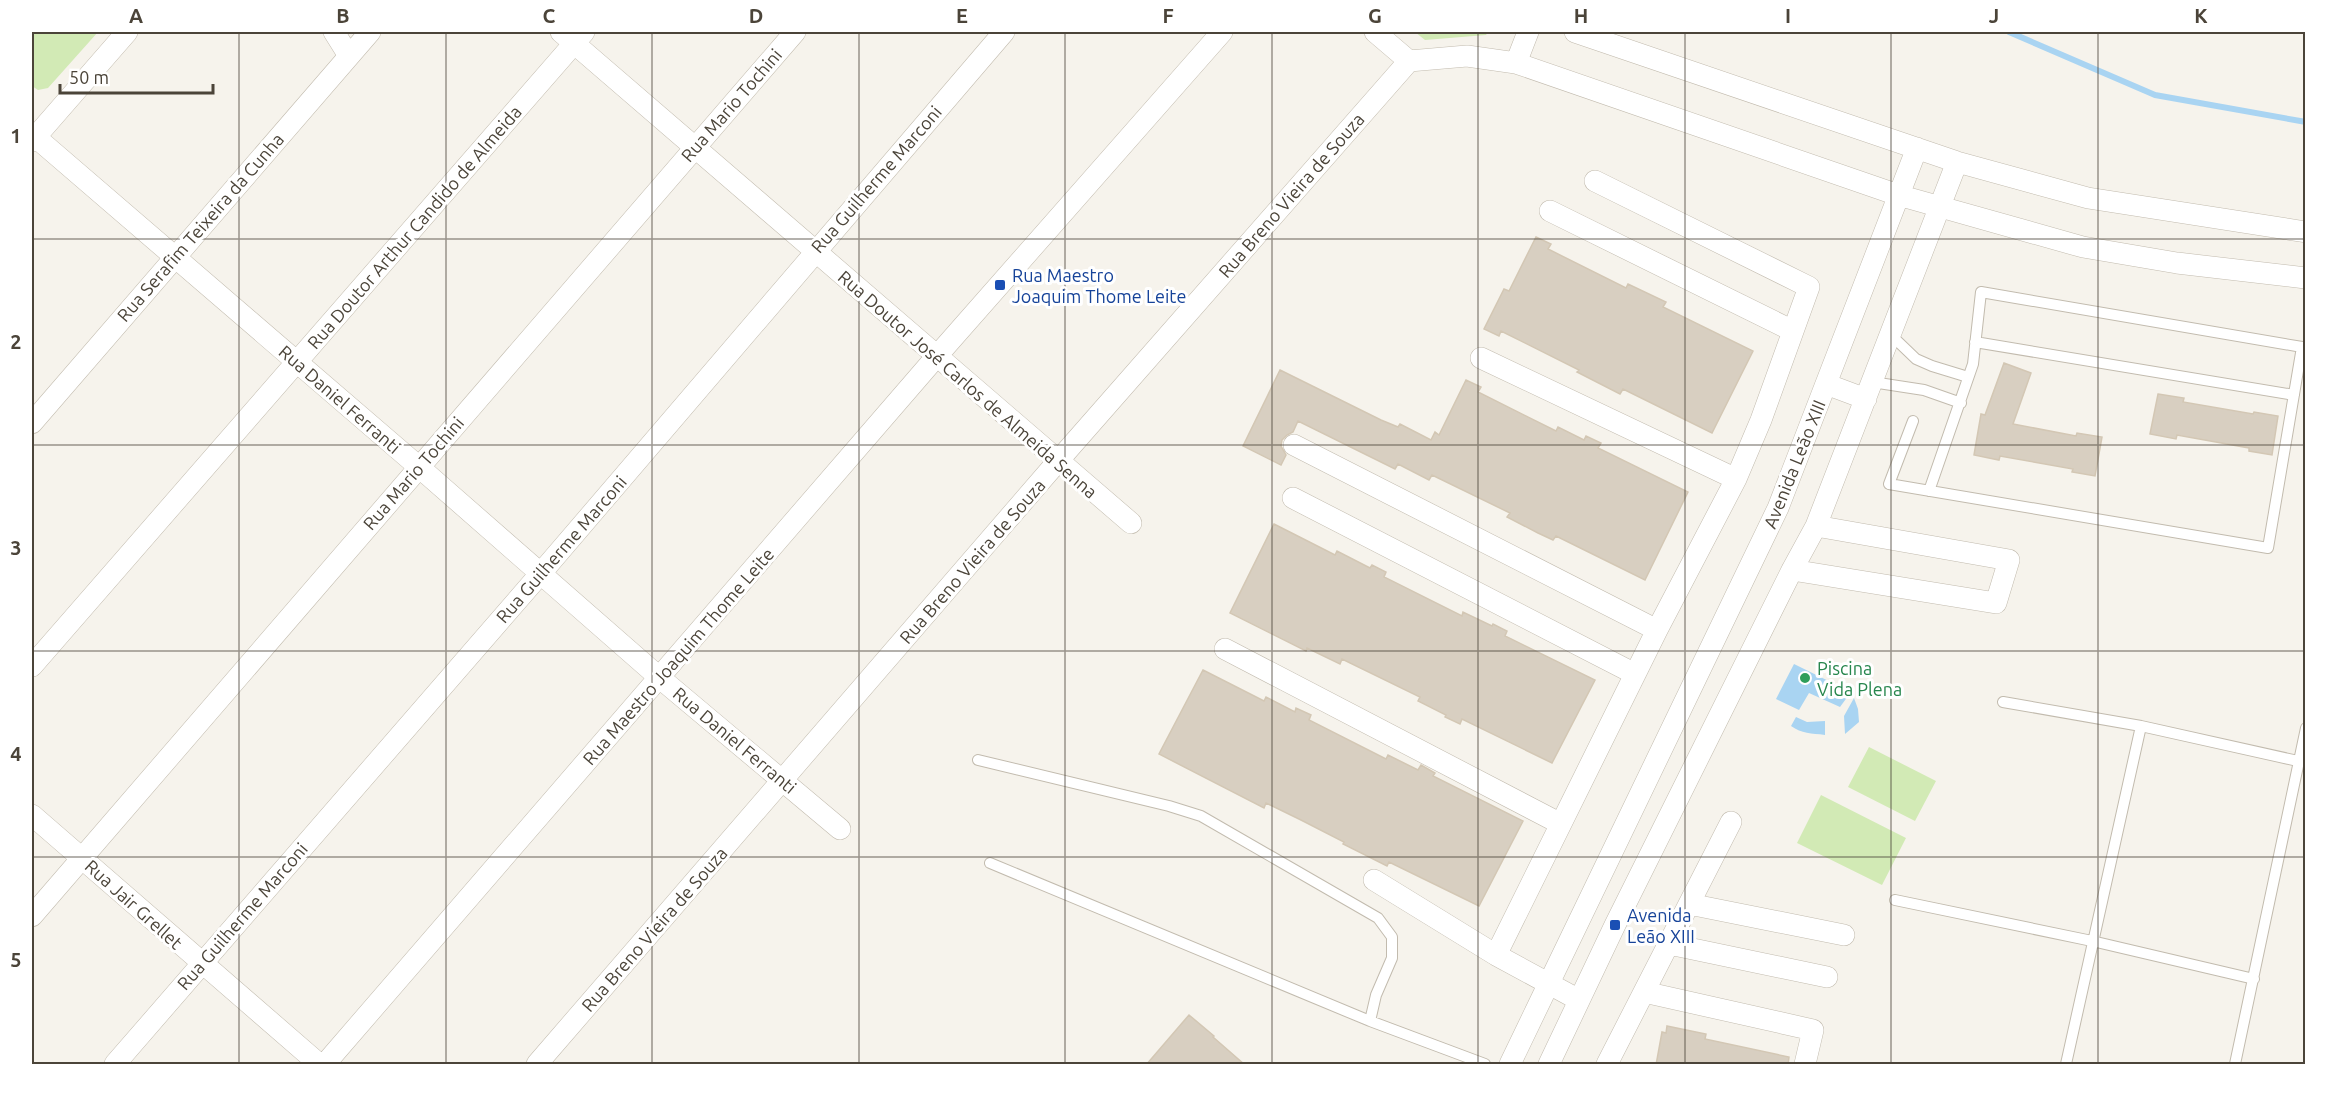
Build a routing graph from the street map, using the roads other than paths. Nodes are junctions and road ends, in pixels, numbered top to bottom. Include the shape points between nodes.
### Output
1 (127, 32) edge
2 (334, 32) edge
3 (370, 32) edge
4 (795, 32) edge
5 (1004, 32) edge
6 (1222, 32) edge
7 (1375, 32) edge
8 (1528, 32) edge
9 (1575, 32) edge
10 (573, 35) edge
11 (349, 56) junction
12 (1409, 61) junction
13 (1516, 63) junction
14 (32, 138) edge
15 (694, 148) junction
16 (1917, 148) junction
17 (1957, 162) junction
18 (1595, 181) dead end
19 (1898, 195) junction
20 (1940, 208) junction
21 (1550, 211) dead end
22 (2306, 232) edge
23 (814, 251) junction
24 (175, 256) junction
25 (2306, 278) edge
26 (1793, 331) junction
27 (1891, 335) junction
28 (1975, 342) junction
29 (936, 357) junction
30 (1480, 358) dead end
31 (297, 362) junction
32 (1968, 377) junction
33 (1826, 384) junction
34 (1869, 391) junction
35 (2294, 395) junction
36 (1961, 403) junction
37 (1913, 421) dead end
38 (32, 423) edge
39 (1294, 446) dead end
40 (1058, 461) junction
41 (419, 466) junction
42 (1736, 479) junction
43 (1929, 491) junction
44 (1293, 498) dead end
45 (1131, 523) dead end
46 (1816, 526) junction
47 (1792, 570) junction
48 (541, 573) junction
49 (1657, 630) junction
50 (1225, 649) dead end
51 (32, 666) edge
52 (1635, 674) junction
53 (660, 678) junction
54 (2003, 702) dead end
55 (2141, 726) junction
56 (2306, 728) edge
57 (978, 760) dead end
58 (2298, 760) junction
59 (783, 781) junction
60 (32, 814) edge
61 (1731, 822) dead end
62 (1561, 824) junction
63 (840, 829) dead end
64 (81, 857) junction
65 (990, 863) dead end
66 (1374, 880) dead end
67 (1895, 900) dead end
68 (1689, 904) junction
69 (32, 915) edge
70 (1844, 935) dead end
71 (2092, 941) junction
72 (1669, 944) junction
73 (1496, 955) junction
74 (200, 964) junction
75 (1827, 977) dead end
76 (2254, 979) junction
77 (1548, 983) junction
78 (1644, 992) junction
79 (1579, 1000) junction
80 (1370, 1021) junction
81 (115, 1065) edge
82 (319, 1065) edge
83 (325, 1065) edge
84 (537, 1065) edge
85 (1485, 1065) edge
86 (1510, 1065) edge
87 (1548, 1065) edge
88 (1607, 1065) edge
89 (1805, 1065) edge
90 (2066, 1065) edge
91 (2235, 1065) edge

1 - 14 street
2 - 11 street
3 - 11 street, Rua Serafim Teixeira da Cunha
4 - 15 street, Rua Mario Tochini
5 - 23 street, Rua Guilherme Marconi
6 - 29 street, Rua Maestro Joaquim Thome Leite
7 - 12 street
8 - 13 street
9 - 16 street
10 - 15 street, Rua Doutor José Carlos de Almeida Senna
10 - 31 street, Rua Doutor Arthur Candido de Almeida
11 - 24 street, Rua Serafim Teixeira da Cunha
12 - 13 street via 1467,56
12 - 40 street, Rua Breno Vieira de Souza
13 - 19 street
14 - 24 street, Rua Daniel Ferranti
15 - 23 street, Rua Doutor José Carlos de Almeida Senna
15 - 41 street, Rua Mario Tochini
16 - 17 street
16 - 19 street, Avenida Leão XIII
17 - 20 street
17 - 22 street via 2088,198
18 - 26 street via 1809,287
19 - 20 street
19 - 33 street, Avenida Leão XIII
20 - 25 street via 2084,247
20 - 27 street
21 - 26 street
23 - 29 street, Rua Doutor José Carlos de Almeida Senna
23 - 48 street, Rua Guilherme Marconi
24 - 31 street, Rua Daniel Ferranti
24 - 38 street, Rua Serafim Teixeira da Cunha
26 - 42 street
27 - 32 lane via 1916,359
27 - 34 street
28 - 32 lane
28 - 35 lane
28 - 35 lane via 1981,292 2302,347
29 - 40 street, Rua Doutor José Carlos de Almeida Senna
29 - 53 street, Rua Maestro Joaquim Thome Leite
30 - 42 street
31 - 41 street, Rua Daniel Ferranti
31 - 51 street, Rua Doutor Arthur Candido de Almeida
32 - 36 lane
33 - 34 street
33 - 77 street, Avenida Leão XIII via 1778,508
34 - 36 lane via 1916,388
34 - 46 street
35 - 43 lane via 2268,548
36 - 43 lane
37 - 43 lane via 1889,484
39 - 49 street
40 - 45 street, Rua Doutor José Carlos de Almeida Senna
40 - 59 street, Rua Breno Vieira de Souza
41 - 48 street, Rua Daniel Ferranti
41 - 64 street, Rua Mario Tochini
42 - 49 street
44 - 52 street
46 - 47 street
46 - 47 street via 2009,560 1996,603
47 - 79 street
48 - 53 street, Rua Daniel Ferranti
48 - 74 street, Rua Guilherme Marconi
49 - 52 street
50 - 62 street
52 - 62 street
53 - 59 street, Rua Daniel Ferranti
53 - 83 street, Rua Maestro Joaquim Thome Leite
54 - 55 lane
55 - 58 lane
55 - 71 lane
56 - 58 lane
57 - 80 lane via 1201,816 1378,918 1392,937 1392,958
58 - 76 lane
59 - 63 street, Rua Daniel Ferranti
59 - 84 street, Rua Breno Vieira de Souza
60 - 64 street, Rua Jair Grellet
61 - 68 street
62 - 73 street
64 - 69 street, Rua Mario Tochini
64 - 74 street, Rua Jair Grellet
65 - 80 lane
66 - 73 street
67 - 71 lane
68 - 70 street
68 - 72 street
71 - 76 lane
71 - 90 lane
72 - 75 street
72 - 78 street
73 - 77 street
74 - 81 street, Rua Guilherme Marconi
74 - 82 street, Rua Jair Grellet
76 - 91 lane
77 - 79 street
77 - 86 street, Avenida Leão XIII
78 - 88 street
78 - 89 street via 1813,1030
79 - 87 street
80 - 85 lane

